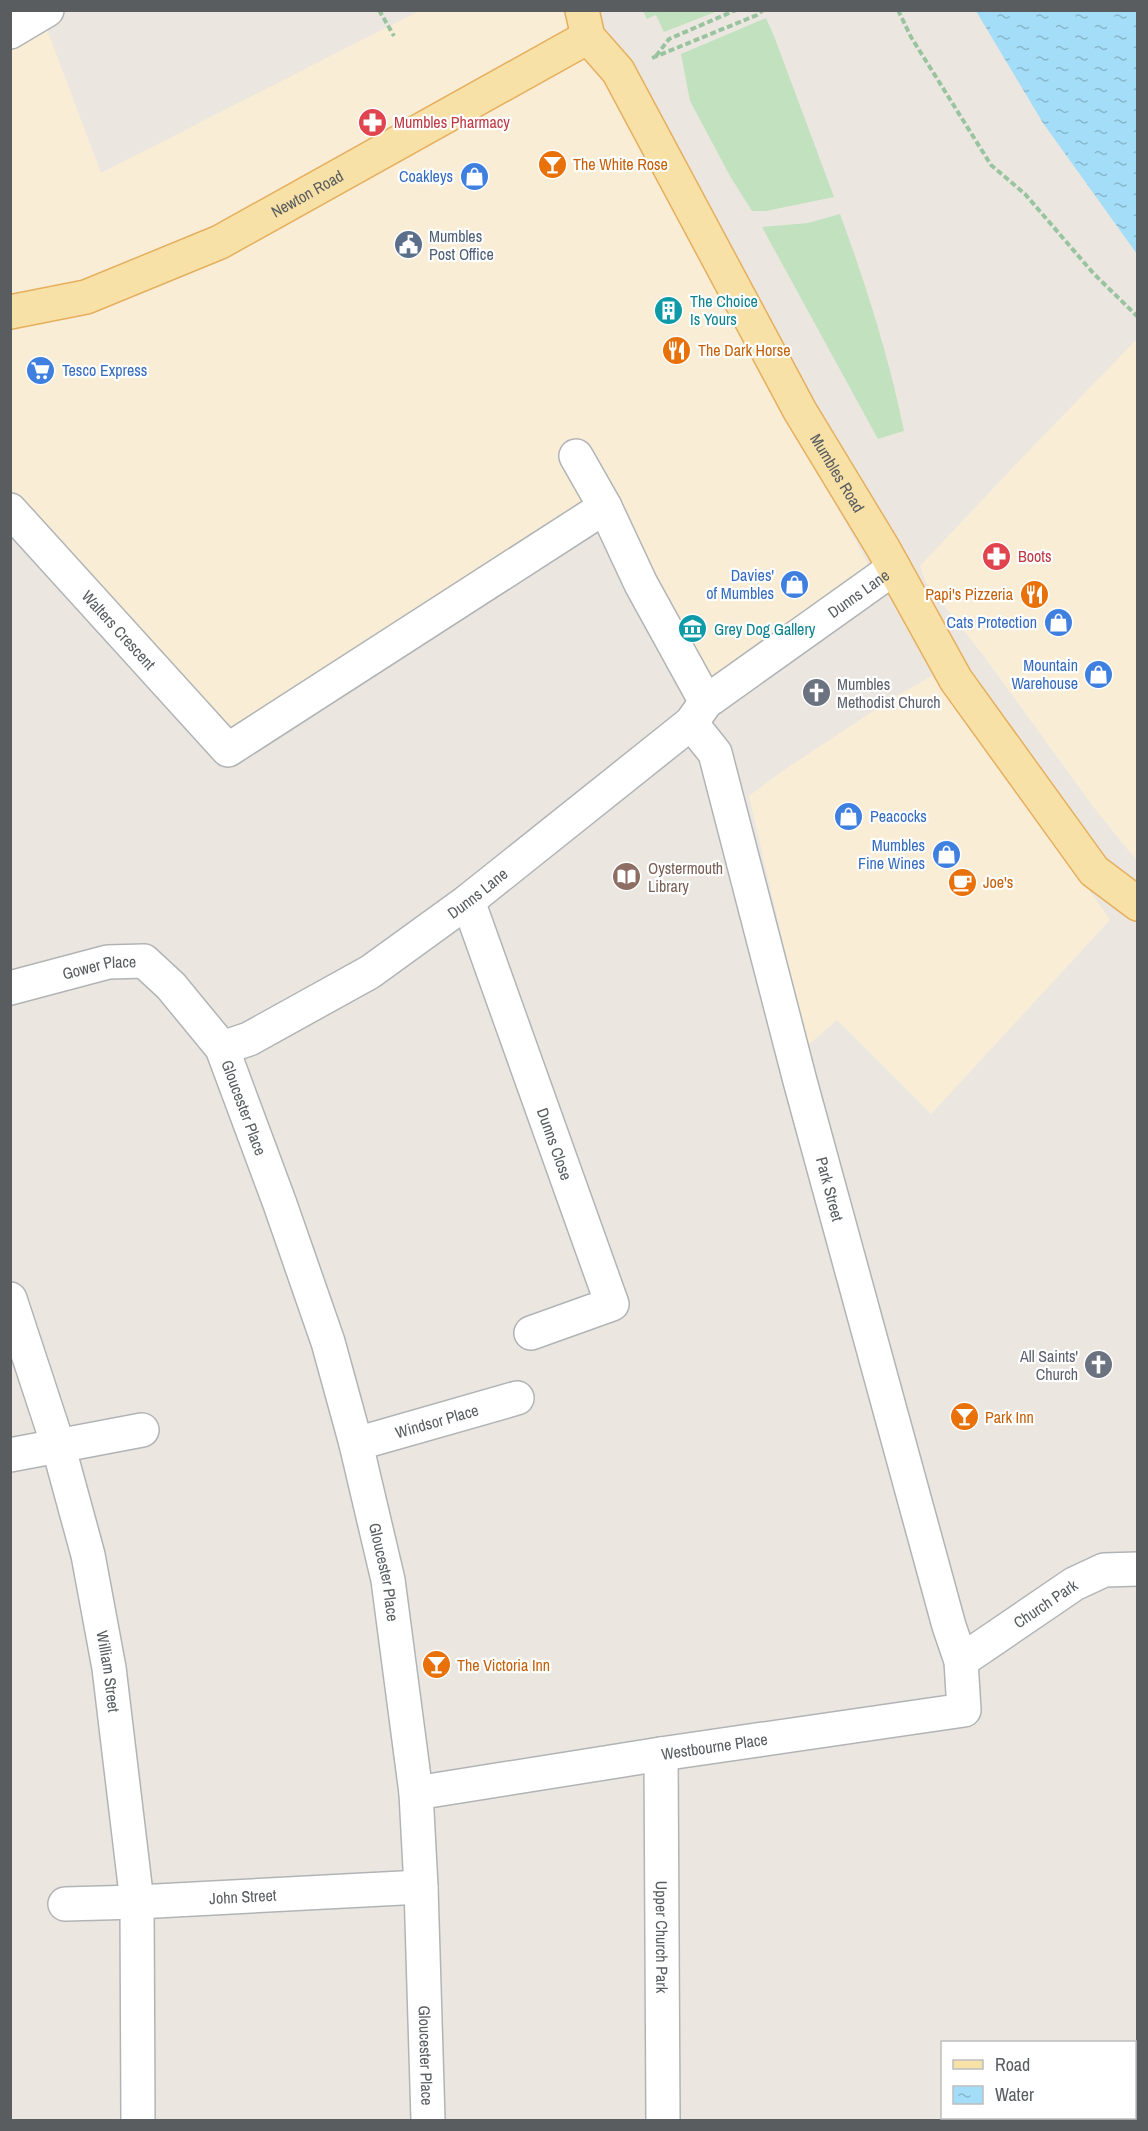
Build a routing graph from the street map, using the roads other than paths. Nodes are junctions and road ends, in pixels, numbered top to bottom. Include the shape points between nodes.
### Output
1 (47, 10) edge
2 (585, 24) edge
3 (10, 32) edge
4 (10, 312) edge
5 (576, 456) dead end
6 (605, 507) junction
7 (10, 510) edge
8 (894, 568) junction
9 (698, 712) junction
10 (468, 901) junction
11 (1137, 904) edge
12 (10, 988) edge
13 (222, 1048) junction
14 (14, 1318) edge
15 (531, 1333) dead end
16 (517, 1398) dead end
17 (142, 1430) dead end
18 (356, 1444) junction
19 (58, 1445) junction
20 (10, 1455) edge
21 (1137, 1569) edge
22 (961, 1661) junction
23 (661, 1754) junction
24 (416, 1793) junction
25 (421, 1887) junction
26 (136, 1902) junction
27 (65, 1904) dead end
28 (138, 2121) edge
29 (428, 2121) edge
30 (663, 2121) edge

1 - 3 street
2 - 4 main road, Newton Road via 220,242 86,297
2 - 8 main road, Mumbles Road via 618,71 800,411
5 - 6 street
6 - 7 street, Walters Crescent via 228,750
6 - 9 street
8 - 9 street, Dunns Lane
8 - 11 main road, Mumbles Road via 956,680 1094,871
9 - 10 street, Dunns Lane
9 - 22 street, Park Street via 715,753 803,1092
10 - 13 street, Dunns Lane via 370,972 249,1039
10 - 15 street, Dunns Close via 612,1304
12 - 13 street, Gower Place via 108,962 144,961 171,986
13 - 18 street, Gloucester Place via 328,1341
14 - 19 street, William Street
16 - 18 street, Windsor Place
17 - 19 street
18 - 24 street, Gloucester Place via 388,1580
19 - 20 street
19 - 26 street, William Street via 88,1555 109,1668
21 - 22 street, Church Park via 1104,1570 1074,1584
22 - 23 street, Westbourne Place via 964,1710
23 - 24 street, Westbourne Place
23 - 30 street, Upper Church Park
24 - 25 street, Gloucester Place
25 - 26 street, John Street
25 - 29 street, Gloucester Place
26 - 27 street, John Street
26 - 28 street, William Street

